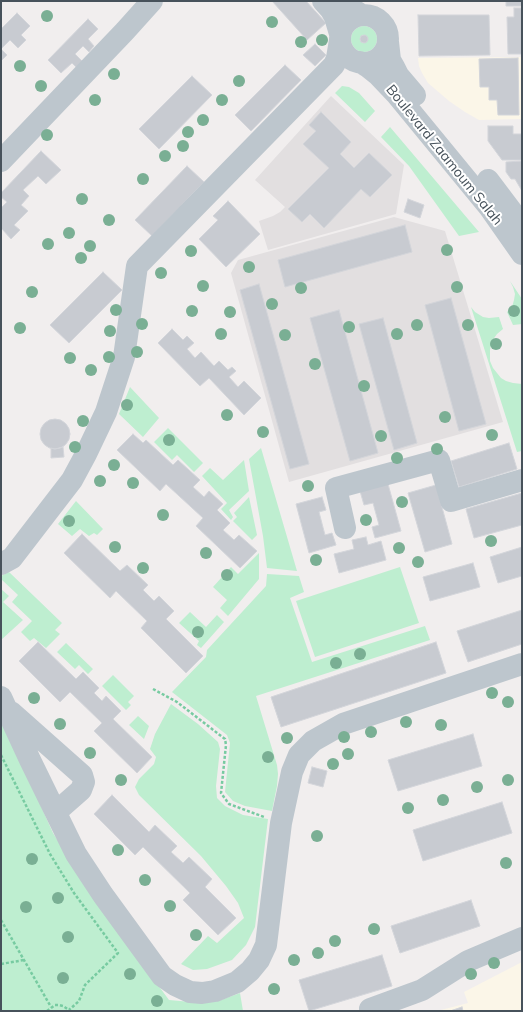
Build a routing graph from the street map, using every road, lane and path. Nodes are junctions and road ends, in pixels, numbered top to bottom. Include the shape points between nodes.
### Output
1 (152, 1) edge
2 (323, 1) edge
3 (343, 1) edge
4 (367, 6) edge
5 (387, 35) junction
6 (340, 37) junction
7 (358, 62) junction
8 (334, 65) junction
9 (1, 161) edge
10 (501, 198) junction
11 (522, 210) edge
12 (522, 226) edge
13 (522, 254) edge
14 (522, 480) edge
15 (345, 528) dead end
16 (5, 559) edge
17 (522, 664) edge
18 (154, 689) dead end
19 (3, 702) edge
20 (56, 812) junction
21 (281, 823) junction
22 (1, 920) edge
23 (522, 938) edge
24 (118, 953) dead end
25 (24, 960) junction
26 (1, 964) edge
27 (51, 1007) junction
28 (370, 1009) dead end
29 (47, 1011) edge
30 (69, 1011) edge

1 - 9 street
2 - 6 street via 335,17
3 - 4 street via 349,7
4 - 5 street via 370,16 379,20
4 - 6 street via 342,28
5 - 7 street via 386,48 379,58 366,63
5 - 10 street, Boulevard Zaamoum Salah via 390,60 398,75
6 - 7 street via 343,51
6 - 8 street
7 - 8 street via 341,62
7 - 13 street, Boulevard Zaamoum Salah via 368,66 397,95 489,207
8 - 16 street via 137,266 124,357 106,412 72,480
10 - 11 street
10 - 12 street, Boulevard Zaamoum Salah
14 - 15 street via 451,501 438,460 336,488
17 - 21 street via 343,724 313,741 299,754 292,772
18 - 21 path via 177,702 225,739 221,793 229,804
19 - 20 street
19 - 20 street via 82,775 84,782 81,790
20 - 21 street via 76,854 162,976 185,990 202,993 237,982 259,960 266,945
22 - 25 path
23 - 28 street via 468,961 422,990
24 - 30 path via 85,985 79,1001
25 - 26 path
25 - 27 path
27 - 29 path
27 - 30 path via 63,1006

